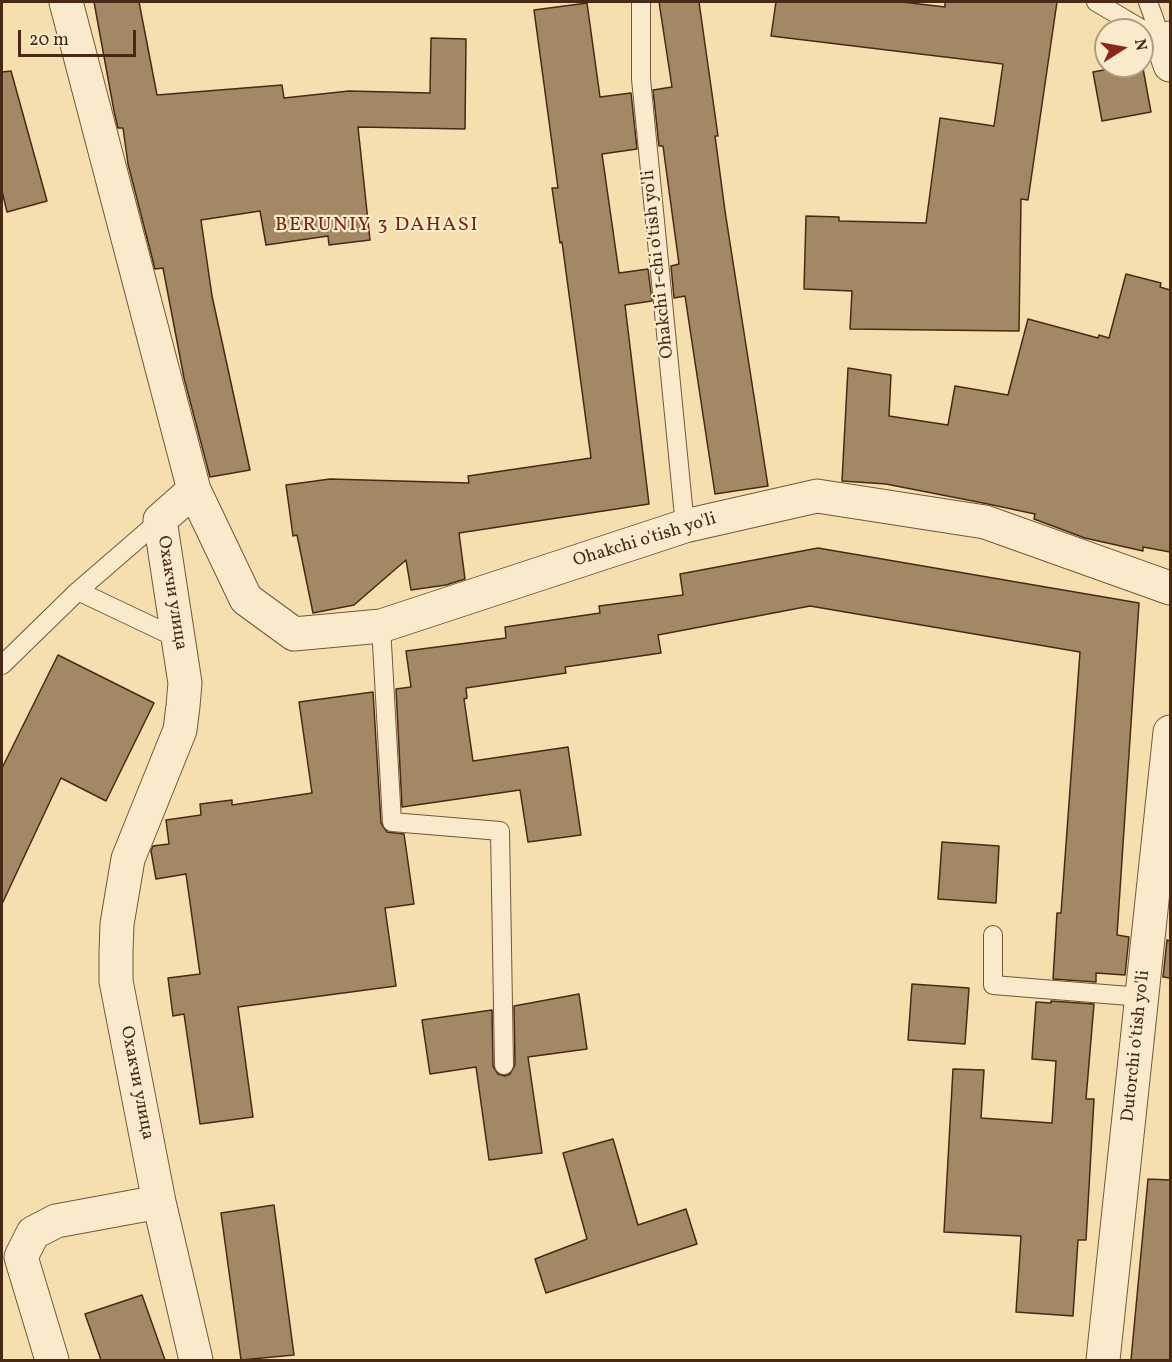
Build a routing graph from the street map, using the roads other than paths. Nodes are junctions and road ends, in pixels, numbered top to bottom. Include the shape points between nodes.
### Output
1 (66, 2) edge
2 (641, 2) edge
3 (1096, 2) edge
4 (1148, 2) edge
5 (1168, 48) edge
6 (194, 490) junction
7 (160, 519) junction
8 (685, 526) junction
9 (1170, 588) edge
10 (78, 591) junction
11 (381, 626) junction
12 (179, 639) junction
13 (2, 665) edge
14 (1170, 732) edge
15 (1160, 928) edge
16 (993, 935) dead end
17 (1142, 996) junction
18 (504, 1065) dead end
19 (159, 1202) junction
20 (52, 1360) edge
21 (196, 1360) edge
22 (1103, 1360) edge

1 - 6 street
2 - 8 lane, Ohakchi 1-chi o'tish yo'li via 641,79
3 - 5 lane
4 - 5 lane
6 - 7 street, Охакчи улица
6 - 11 street, Ohakchi o'tish yo'li via 246,599 294,634
7 - 10 lane
7 - 12 street, Охакчи улица
8 - 9 street, Ohakchi o'tish yo'li via 817,496 985,522
8 - 11 street, Ohakchi o'tish yo'li
10 - 12 lane
10 - 13 lane
11 - 18 lane via 392,822 500,831
12 - 19 street, Охакчи улица via 185,683 180,730 128,859 116,952 116,981
14 - 15 street, Dutorchi o'tish yo'li
15 - 17 street, Dutorchi o'tish yo'li
16 - 17 lane via 993,985
17 - 22 street, Dutorchi o'tish yo'li
19 - 20 street via 56,1221 33,1233 21,1257
19 - 21 street, Охакчи улица

